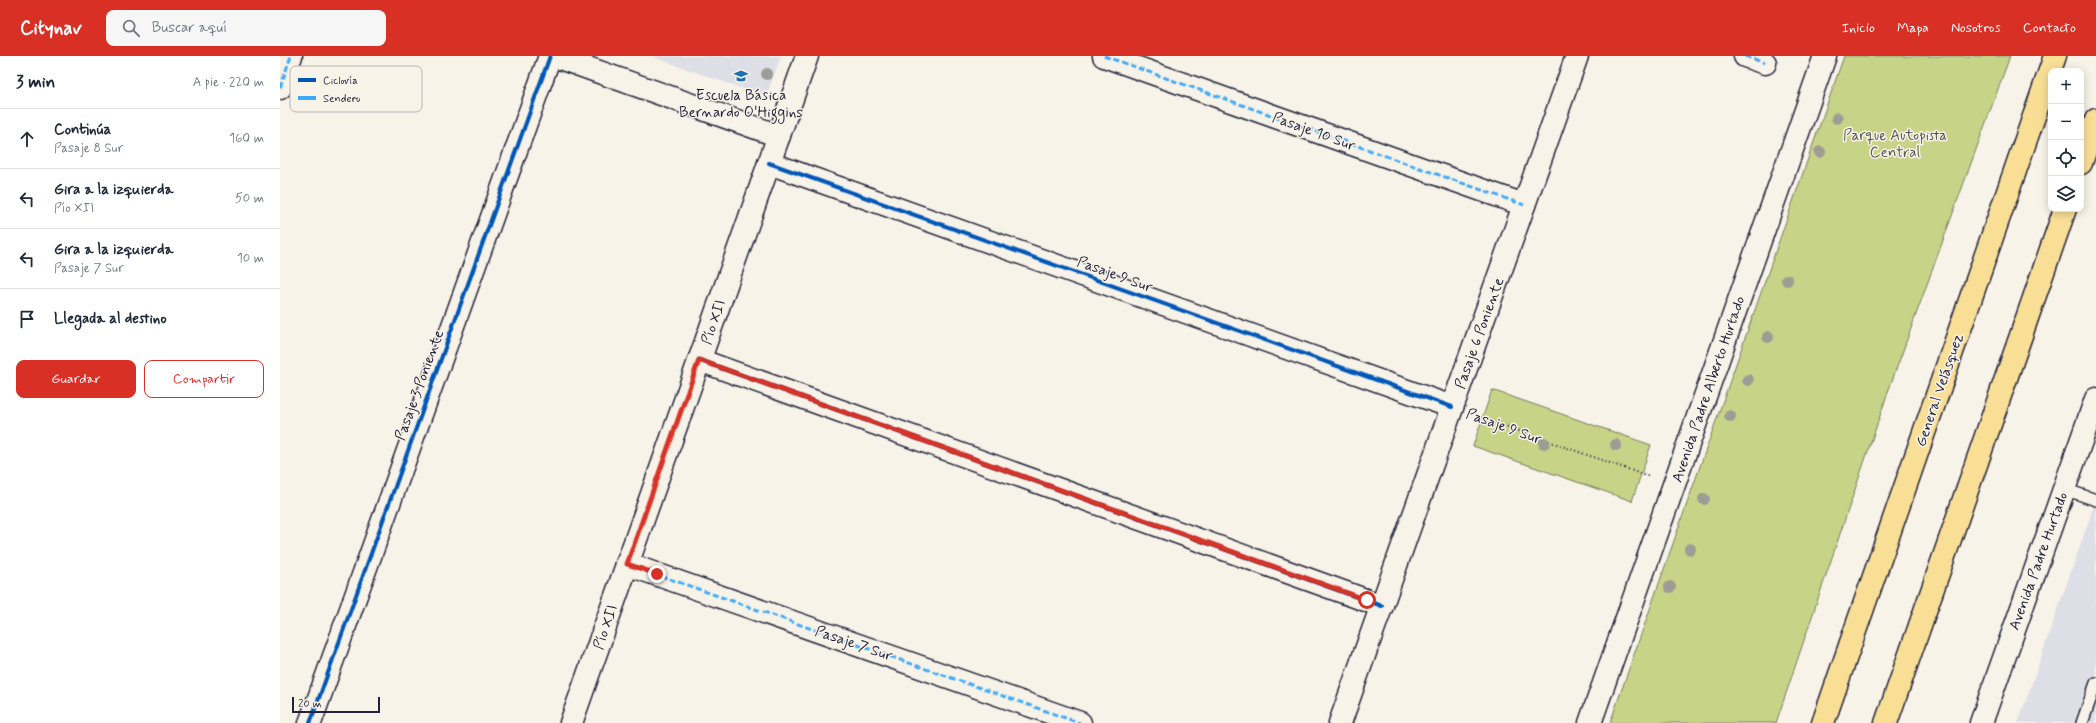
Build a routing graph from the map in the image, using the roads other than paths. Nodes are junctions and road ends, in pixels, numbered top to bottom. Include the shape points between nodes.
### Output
1 (291, 56) edge
2 (550, 56) edge
3 (554, 56) edge
4 (807, 56) edge
5 (1104, 56) edge
6 (1577, 56) edge
7 (1825, 56) edge
8 (2055, 56) edge
9 (280, 88) edge
10 (2096, 120) edge
11 (779, 136) junction
12 (2084, 154) edge
13 (769, 163) junction
14 (1524, 205) junction
15 (2064, 212) edge
16 (699, 360) junction
17 (2096, 399) edge
18 (1452, 408) junction
19 (2064, 489) junction
20 (2096, 500) edge
21 (627, 564) junction
22 (1382, 606) junction
23 (2096, 683) edge
24 (310, 723) edge
25 (571, 723) edge
26 (1080, 723) edge
27 (1340, 723) edge
28 (1590, 723) edge
29 (1823, 723) edge
30 (1886, 723) edge
31 (1981, 723) edge
32 (2082, 723) edge

1 - 9 street
2 - 24 street, Pasaje 3 Poniente
3 - 11 street
4 - 11 street, Pío XII
5 - 14 street, Pasaje 10 Sur
6 - 14 street, Pasaje 6 Poniente
7 - 28 street, Avenida Padre Alberto Hurtado
8 - 29 highway, General Velásquez
10 - 12 highway
11 - 13 street, Pío XII
13 - 16 street, Pío XII
13 - 18 street, Pasaje 9 Sur
14 - 18 street, Pasaje 6 Poniente
15 - 30 highway
16 - 21 street, Pío XII
16 - 22 street
17 - 19 street, Avenida Padre Hurtado
18 - 22 street, Pasaje 6 Poniente
19 - 20 lane
19 - 31 street, Avenida Padre Hurtado
21 - 25 street, Pío XII
21 - 26 street, Pasaje 7 Sur
22 - 27 street, Pasaje 6 Poniente
23 - 32 lane

